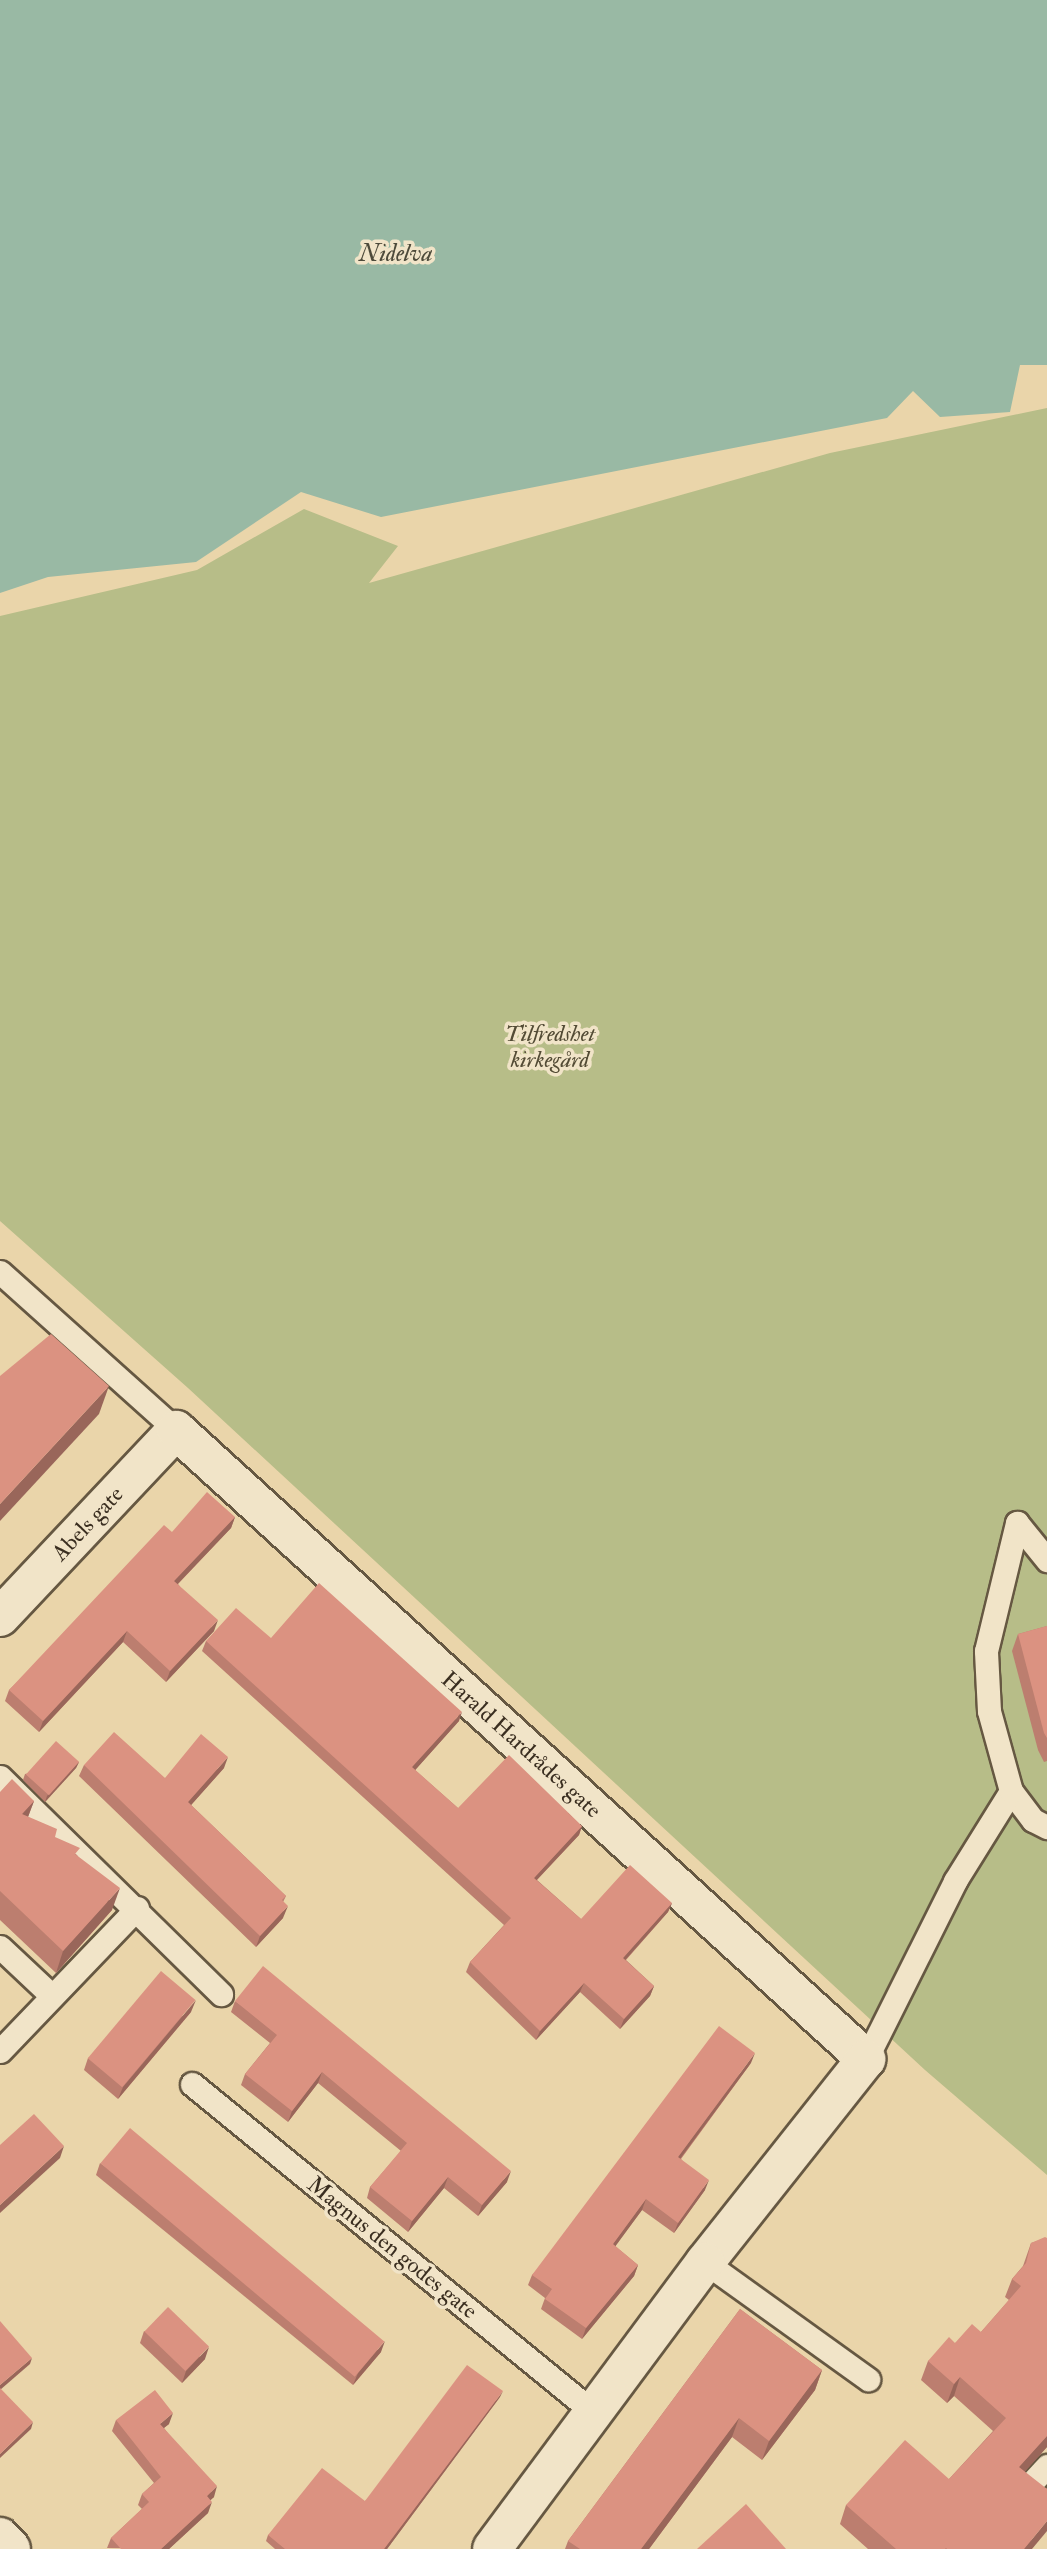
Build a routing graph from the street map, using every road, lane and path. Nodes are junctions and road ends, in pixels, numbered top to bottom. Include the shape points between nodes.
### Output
1 (0, 1272) edge
2 (176, 1430) junction
3 (1047, 1560) edge
4 (0, 1617) edge
5 (0, 1777) edge
6 (1011, 1791) junction
7 (1047, 1827) edge
8 (137, 1908) junction
9 (0, 1947) edge
10 (222, 1994) dead end
11 (52, 1996) junction
12 (0, 2051) edge
13 (866, 2059) junction
14 (192, 2084) dead end
15 (705, 2262) junction
16 (868, 2379) dead end
17 (592, 2411) junction
18 (0, 2537) edge
19 (11, 2549) edge
20 (492, 2549) edge

1 - 2 lane
2 - 4 street, Abels gate
2 - 13 street, Harald Hardrådes gate
3 - 6 lane via 1017,1523 986,1651 989,1711
5 - 8 lane
6 - 7 lane via 1032,1820
6 - 13 lane via 955,1881
8 - 10 lane
8 - 11 lane
9 - 11 lane
11 - 12 lane
13 - 15 street
14 - 17 lane, Magnus den godes gate
15 - 16 lane
15 - 17 street
17 - 20 street
18 - 19 street

